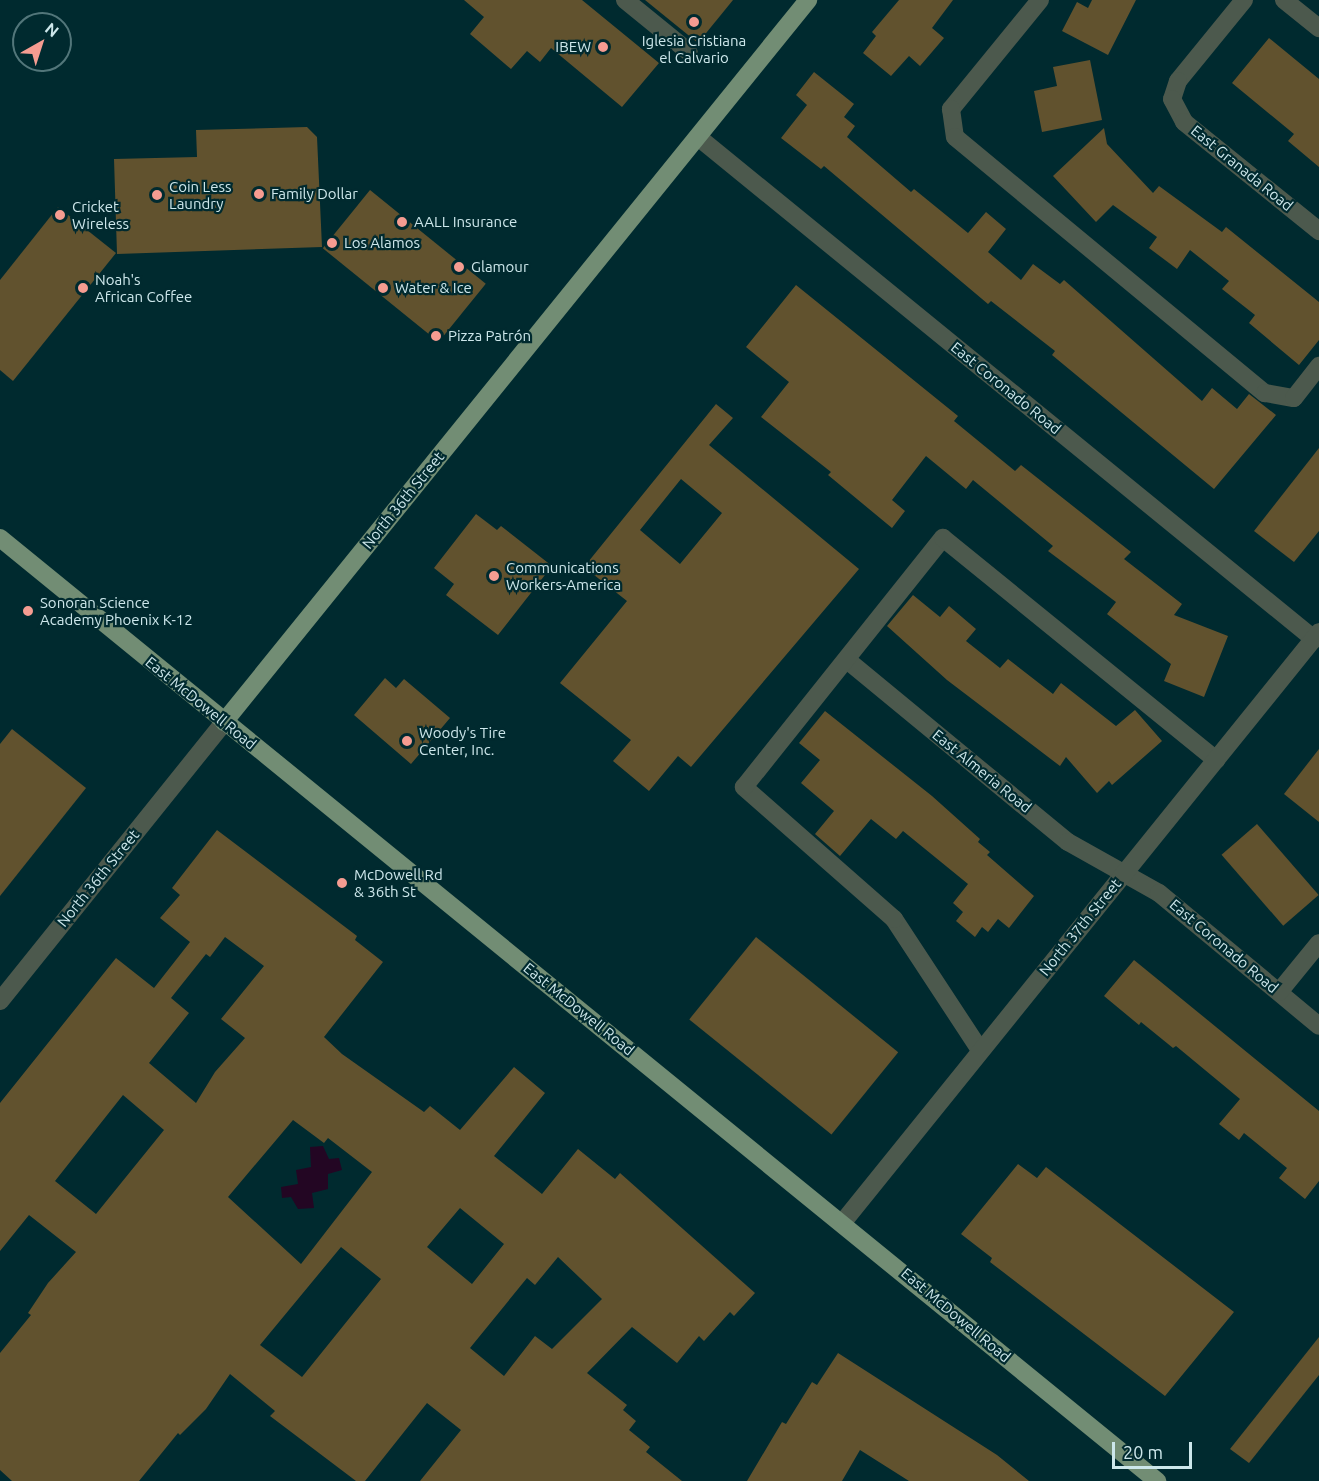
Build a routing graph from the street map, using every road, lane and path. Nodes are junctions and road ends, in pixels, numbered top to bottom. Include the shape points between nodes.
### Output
1 (625, 0) edge
2 (808, 0) edge
3 (1040, 0) edge
4 (1244, 0) edge
5 (1284, 0) edge
6 (1319, 27) edge
7 (689, 52) dead end
8 (698, 137) junction
9 (1319, 231) edge
10 (1319, 366) edge
11 (0, 538) edge
12 (1316, 635) edge
13 (847, 660) junction
14 (224, 722) junction
15 (1216, 760) junction
16 (1124, 873) junction
17 (1319, 943) edge
18 (1279, 993) junction
19 (0, 1001) edge
20 (1319, 1026) edge
21 (980, 1050) junction
22 (843, 1222) junction
23 (1156, 1481) edge

1 - 7 street
2 - 8 main road, North 36th Street
3 - 10 street via 951,109 955,137 1265,393 1294,398
4 - 9 street, East Granada Road via 1178,81 1172,99 1184,122
5 - 6 street
8 - 12 street, East Coronado Road
8 - 14 main road, North 36th Street
11 - 14 main road, East McDowell Road
12 - 15 street, North 37th Street
13 - 15 street via 943,538
13 - 16 street, East Almeria Road via 1068,842
13 - 21 street via 744,787 894,919
14 - 19 street, North 36th Street
14 - 22 main road, East McDowell Road
15 - 16 street, North 37th Street
16 - 18 street, East Coronado Road via 1159,893
16 - 21 street, North 37th Street
17 - 18 street
18 - 20 street, East Coronado Road
21 - 22 street, North 37th Street
22 - 23 main road, East McDowell Road

